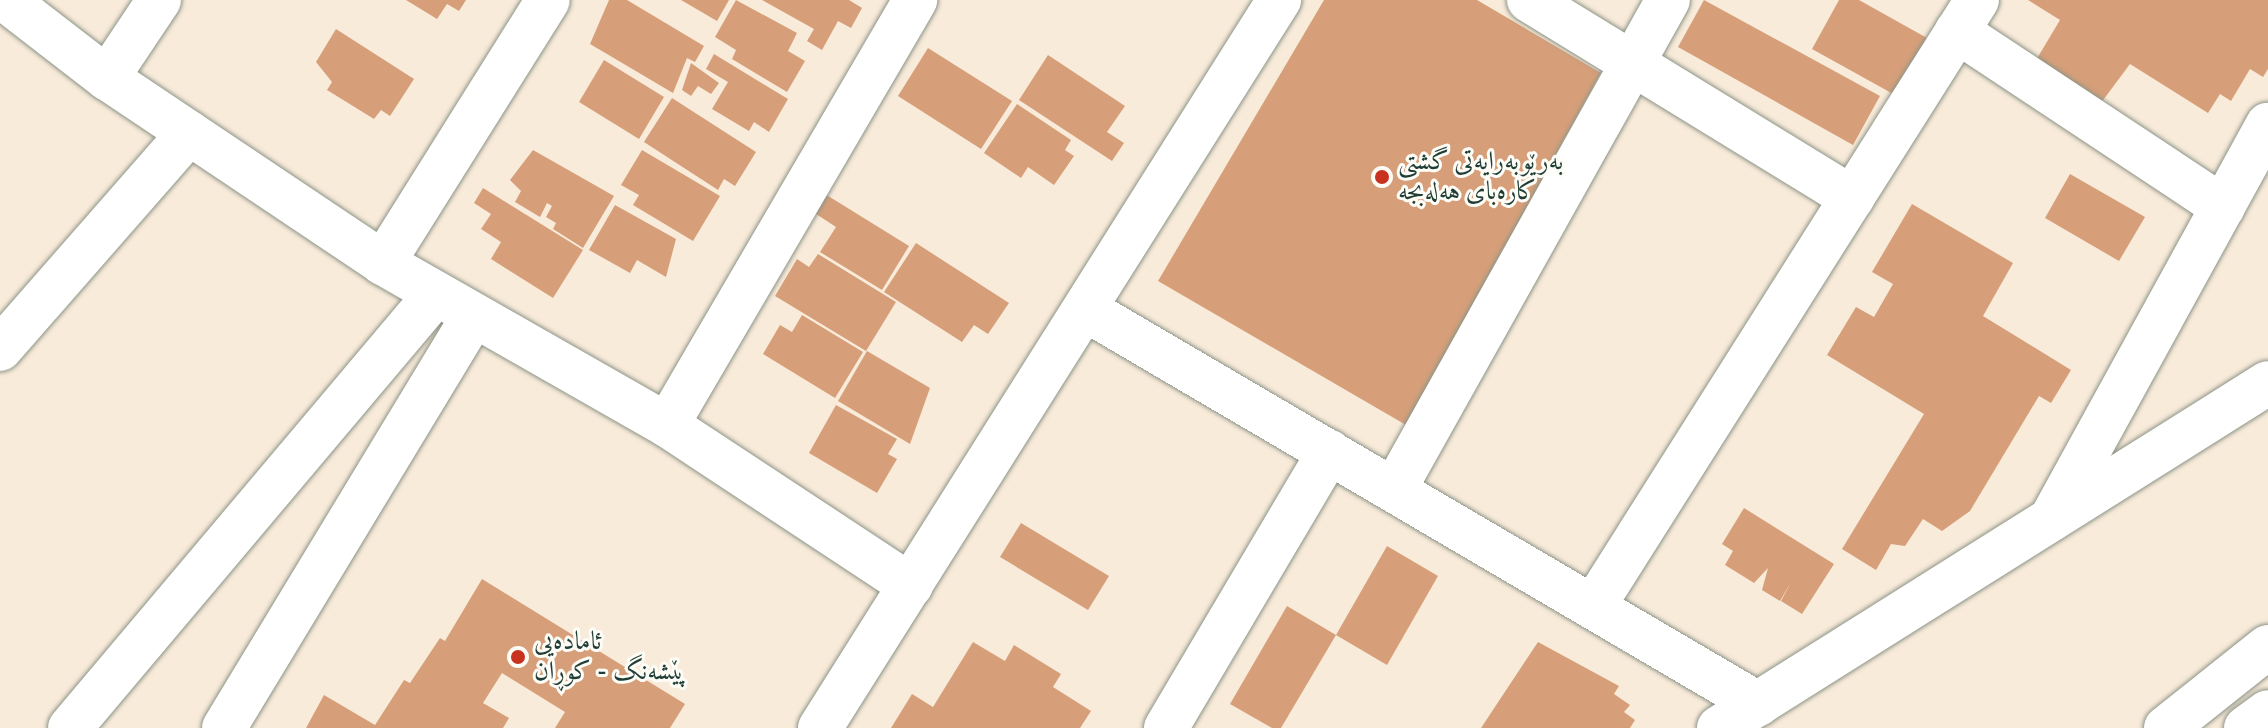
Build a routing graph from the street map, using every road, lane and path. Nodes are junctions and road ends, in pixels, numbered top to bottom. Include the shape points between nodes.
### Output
1 (6, 0) edge
2 (159, 0) edge
3 (548, 0) edge
4 (915, 0) edge
5 (1529, 0) edge
6 (1668, 0) edge
7 (1265, 5) edge
8 (1967, 15) edge
9 (1634, 61) junction
10 (107, 78) junction
11 (2268, 125) edge
12 (189, 133) junction
13 (1852, 198) junction
14 (2223, 207) junction
15 (383, 263) junction
16 (436, 294) junction
17 (1088, 311) junction
18 (474, 316) junction
19 (0, 349) edge
20 (2268, 383) edge
21 (667, 425) junction
22 (1329, 452) junction
23 (1394, 490) junction
24 (2049, 524) junction
25 (911, 586) junction
26 (1593, 607) junction
27 (2268, 647) edge
28 (1758, 704) junction
29 (2268, 712) edge
30 (1172, 726) edge
31 (70, 728) edge
32 (224, 728) edge
33 (820, 728) edge
34 (1719, 728) edge
35 (2166, 728) edge
36 (2246, 728) edge

1 - 10 street
2 - 10 street
3 - 15 street
4 - 21 street
5 - 9 street
6 - 9 street
7 - 17 street
8 - 13 street
8 - 14 street
9 - 13 street
9 - 23 street
10 - 12 street
11 - 14 street
12 - 15 street
12 - 19 street
13 - 26 street
14 - 24 street
15 - 16 street
16 - 18 street
16 - 31 street
17 - 22 street
17 - 25 street
18 - 21 street
18 - 32 street
20 - 24 street
21 - 25 street
22 - 23 street
22 - 30 street
23 - 26 street
24 - 28 street
25 - 33 street
26 - 28 street
27 - 35 street
28 - 34 street
29 - 36 street

